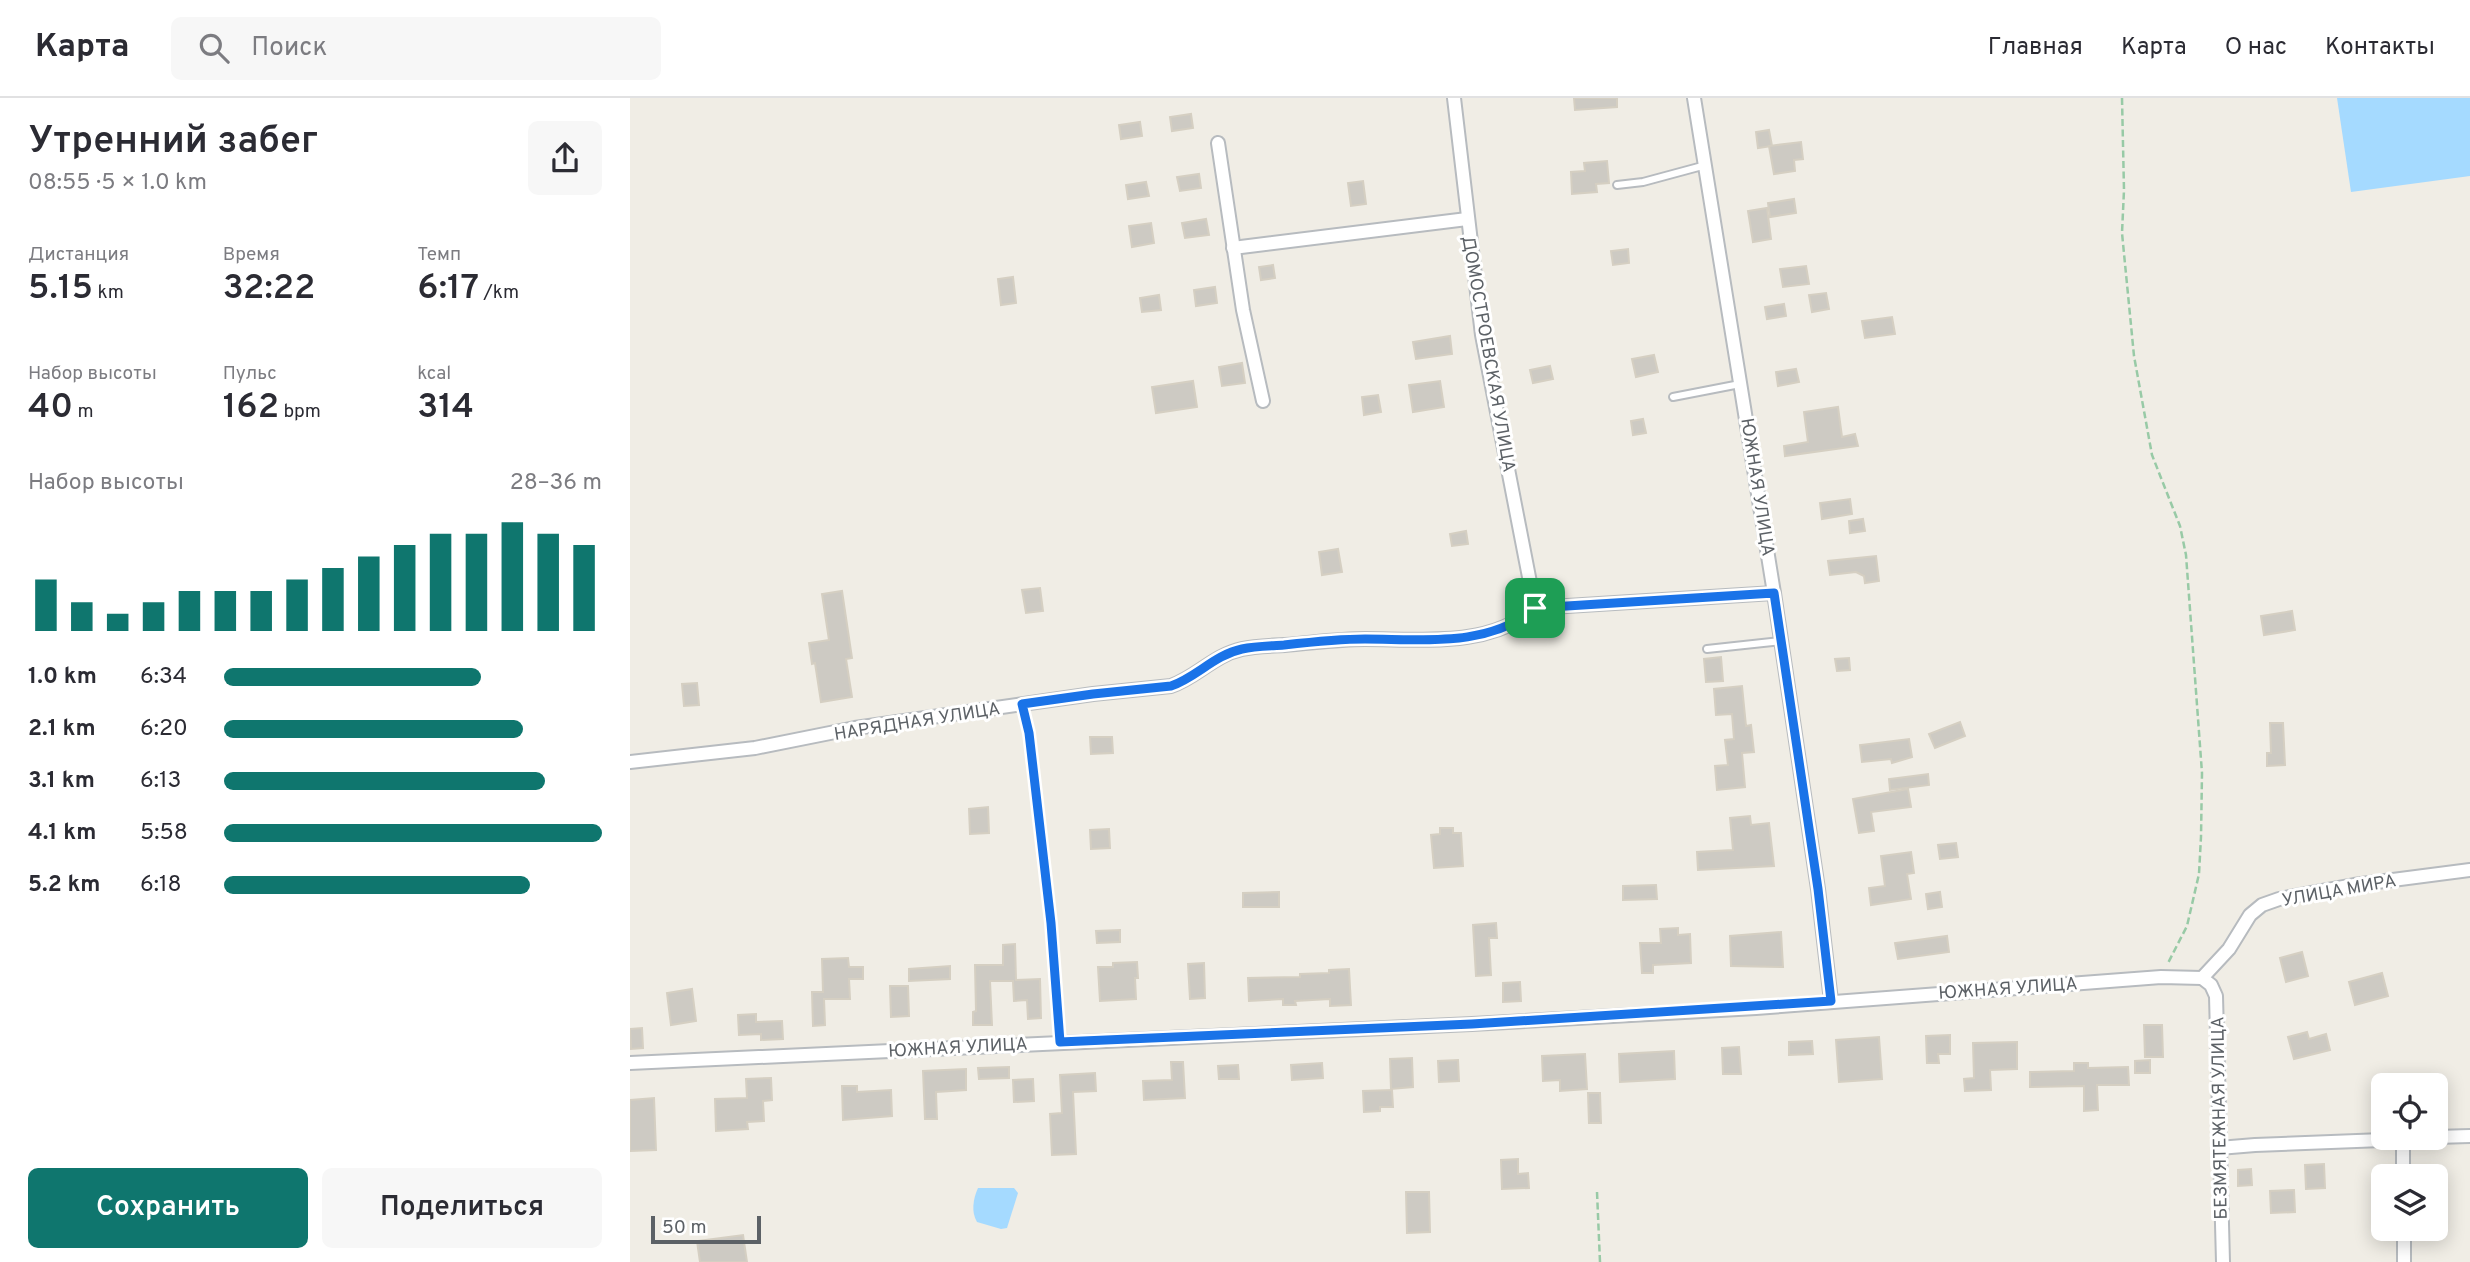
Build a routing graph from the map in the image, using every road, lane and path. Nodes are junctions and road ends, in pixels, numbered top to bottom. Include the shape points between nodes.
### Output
1 (1454, 98) edge
2 (1694, 98) edge
3 (2122, 98) edge
4 (1218, 143) dead end
5 (1706, 165) junction
6 (1617, 185) dead end
7 (1467, 219) junction
8 (1233, 248) junction
9 (1742, 383) junction
10 (1673, 397) dead end
11 (1263, 401) dead end
12 (1774, 593) junction
13 (1535, 608) junction
14 (1781, 642) junction
15 (1707, 649) dead end
16 (1022, 704) junction
17 (630, 762) edge
18 (2470, 870) edge
19 (2161, 977) junction
20 (2202, 978) junction
21 (1831, 1001) junction
22 (1060, 1042) junction
23 (630, 1063) edge
24 (2470, 1136) edge
25 (2448, 1137) edge
26 (2371, 1140) edge
27 (2219, 1148) junction
28 (1597, 1192) dead end
29 (2403, 1241) edge
30 (2223, 1256) edge
31 (1600, 1262) edge
32 (2214, 1262) edge
33 (2404, 1262) edge

1 - 7 street, ДОМОСТРОЕВСКАЯ УЛИЦА
2 - 5 street, ЮЖНАЯ УЛИЦА
3 - 19 path via 2122,233 2134,356 2152,455 2180,526 2186,555 2202,773 2199,874 2187,926
4 - 8 street
5 - 6 lane
5 - 9 street, ЮЖНАЯ УЛИЦА
7 - 8 street
7 - 13 street, ДОМОСТРОЕВСКАЯ УЛИЦА via 1482,335
8 - 11 street
9 - 10 lane
9 - 12 street, ЮЖНАЯ УЛИЦА
12 - 13 street, НАРЯДНАЯ УЛИЦА
12 - 14 street, ЮЖНАЯ УЛИЦА
13 - 16 street, НАРЯДНАЯ УЛИЦА via 1522,620 1483,634 1432,641 1362,639 1243,649 1171,686
14 - 15 lane
14 - 21 street, ЮЖНАЯ УЛИЦА
16 - 17 street, НАРЯДНАЯ УЛИЦА via 755,748
16 - 22 path via 1051,923
18 - 20 street, УЛИЦА МИРА via 2354,885 2262,905
19 - 20 street, ЮЖНАЯ УЛИЦА
19 - 21 street, ЮЖНАЯ УЛИЦА
20 - 27 street, БЕЗМЯТЕЖНАЯ УЛИЦА via 2216,996
21 - 22 street, ЮЖНАЯ УЛИЦА via 1486,1024
22 - 23 street, ЮЖНАЯ УЛИЦА
24 - 25 street
26 - 27 street
27 - 30 street, БЕЗМЯТЕЖНАЯ УЛИЦА
28 - 31 path
29 - 33 street
30 - 32 street

